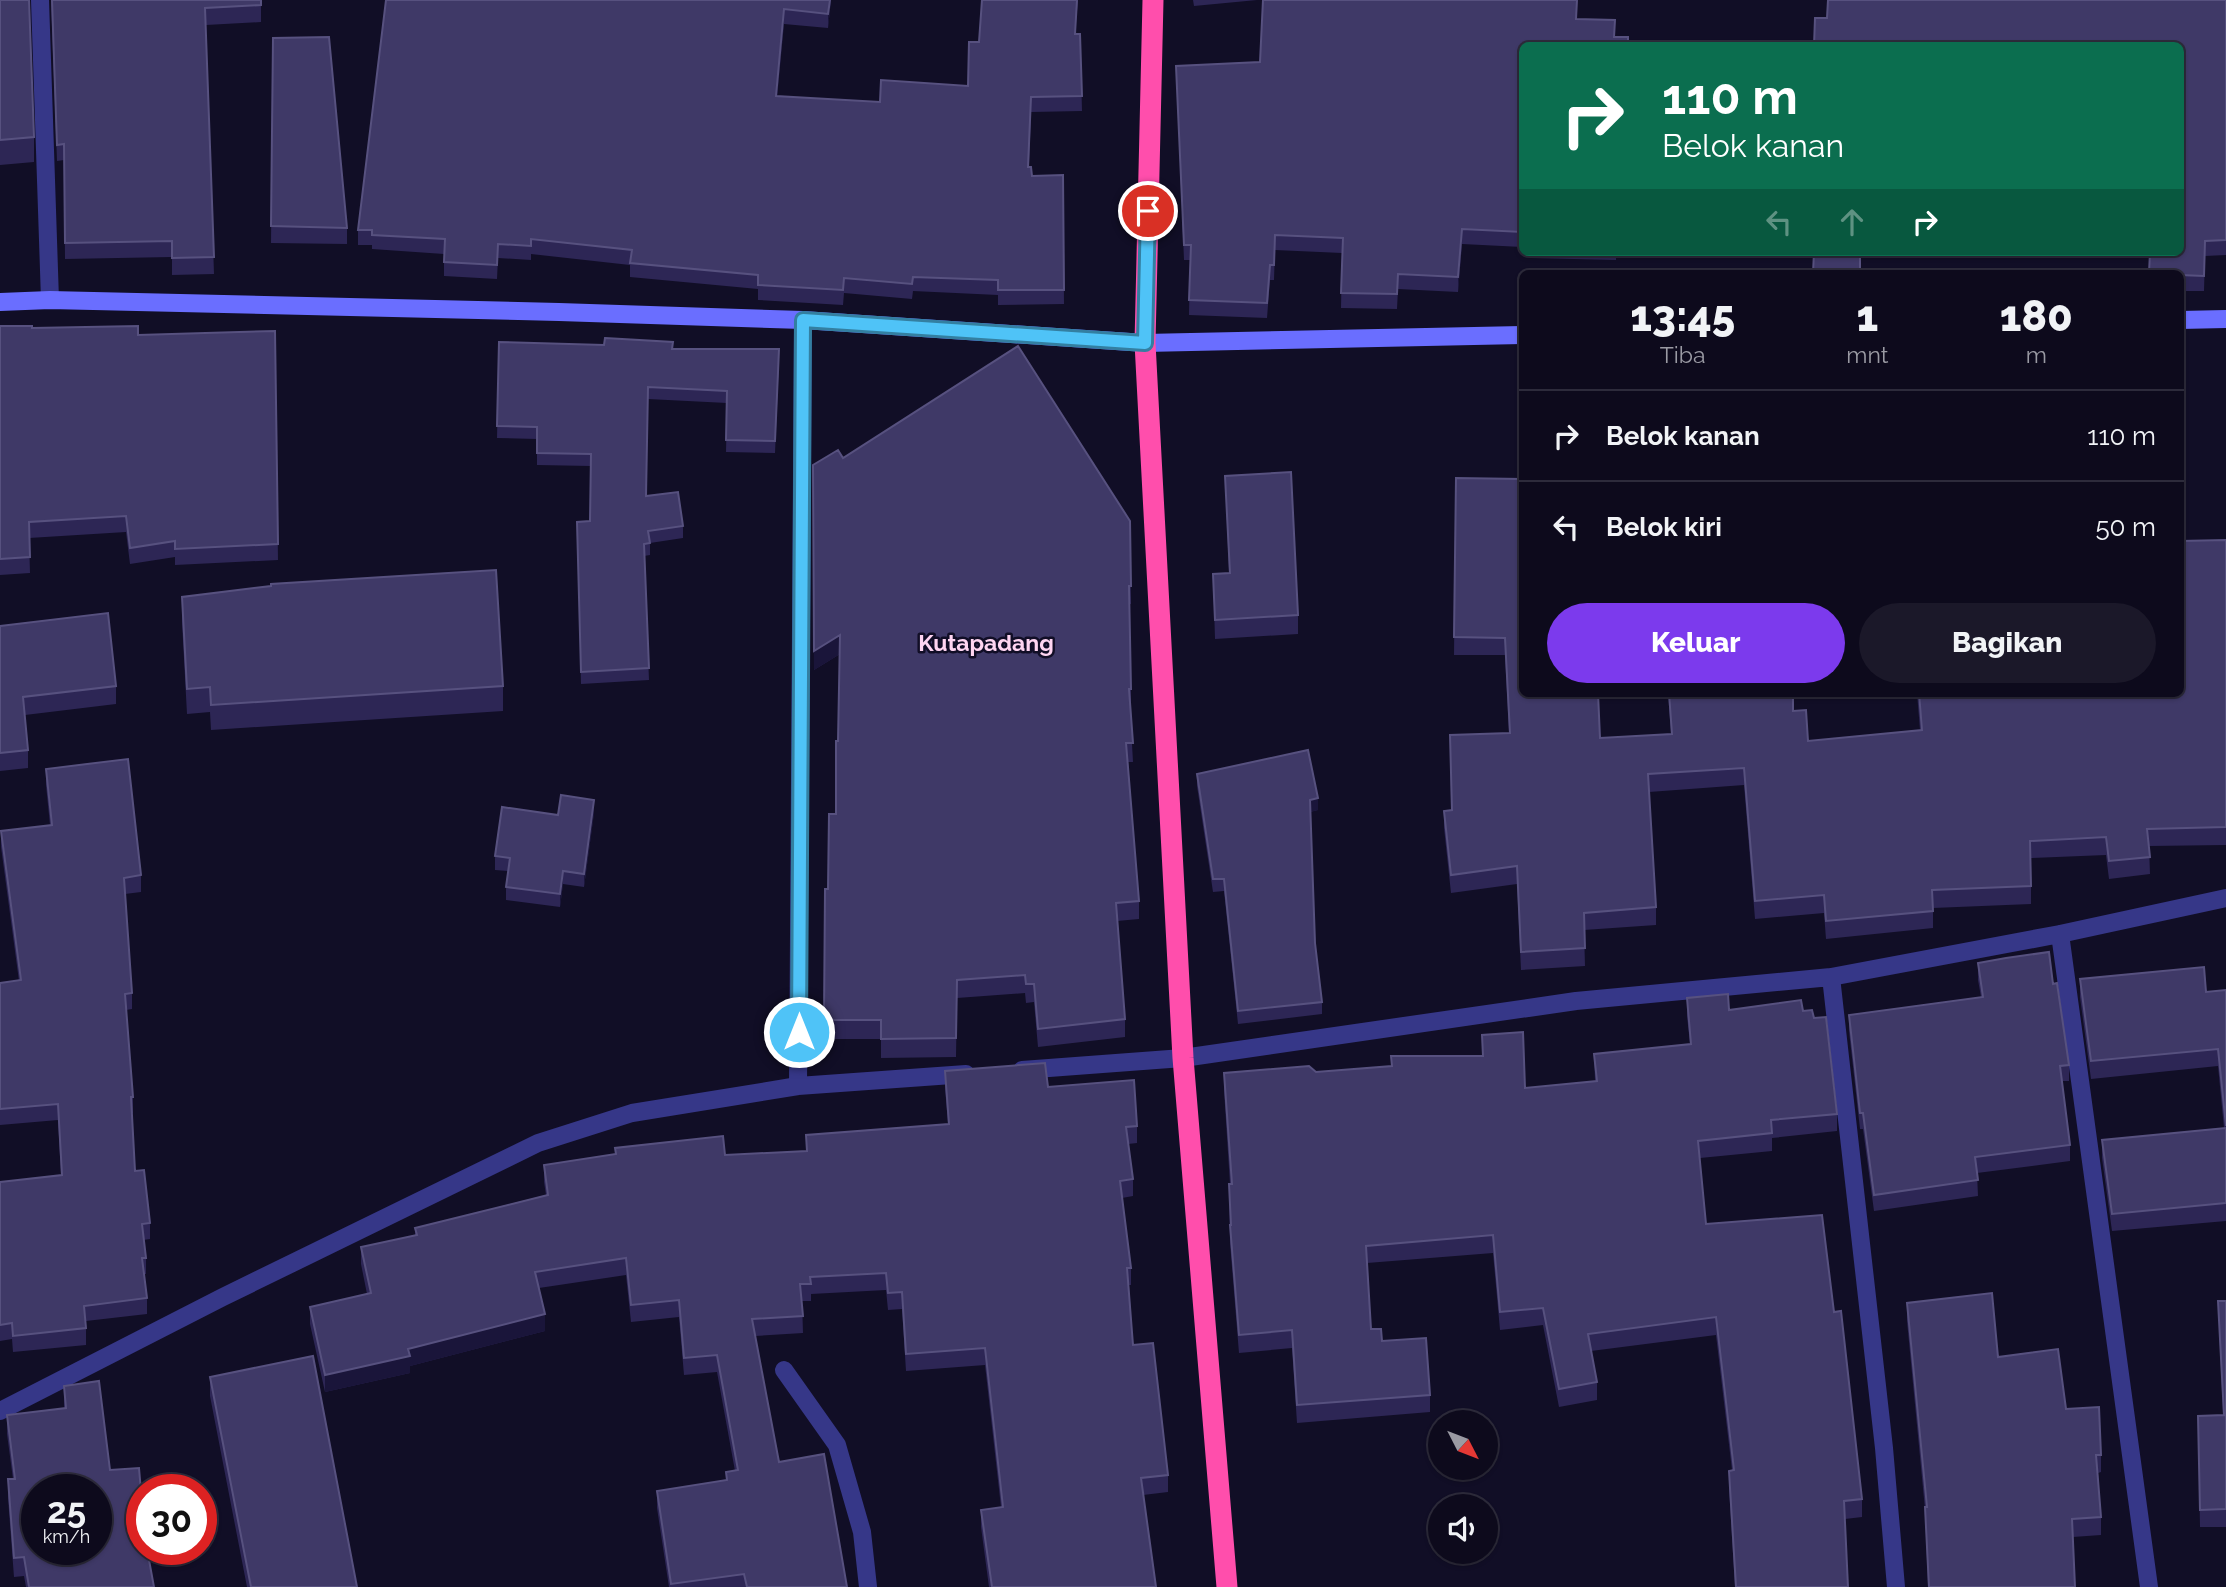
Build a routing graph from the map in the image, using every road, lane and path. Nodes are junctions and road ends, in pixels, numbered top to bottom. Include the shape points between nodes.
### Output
1 (40, 0) edge
2 (1153, 0) edge
3 (50, 300) junction
4 (0, 302) edge
5 (2226, 319) edge
6 (803, 320) junction
7 (2184, 320) edge
8 (2226, 332) edge
9 (1519, 335) edge
10 (1145, 343) junction
11 (2226, 898) edge
12 (2060, 934) junction
13 (1831, 977) junction
14 (1183, 1058) junction
15 (1005, 1071) edge
16 (977, 1073) edge
17 (799, 1086) junction
18 (784, 1370) dead end
19 (0, 1410) edge
20 (868, 1587) edge
21 (1227, 1587) edge
22 (1896, 1587) edge
23 (2148, 1587) edge

1 - 3 street
2 - 10 highway
3 - 4 street
3 - 6 street
5 - 7 street
5 - 8 street
6 - 10 street
6 - 17 street
9 - 10 street
10 - 14 highway
11 - 12 street
12 - 13 street
12 - 23 street
13 - 14 street via 1576,1001
13 - 22 street
14 - 15 street
14 - 21 highway
16 - 17 street
17 - 19 street via 632,1113 538,1143
18 - 20 street via 837,1445 862,1532

